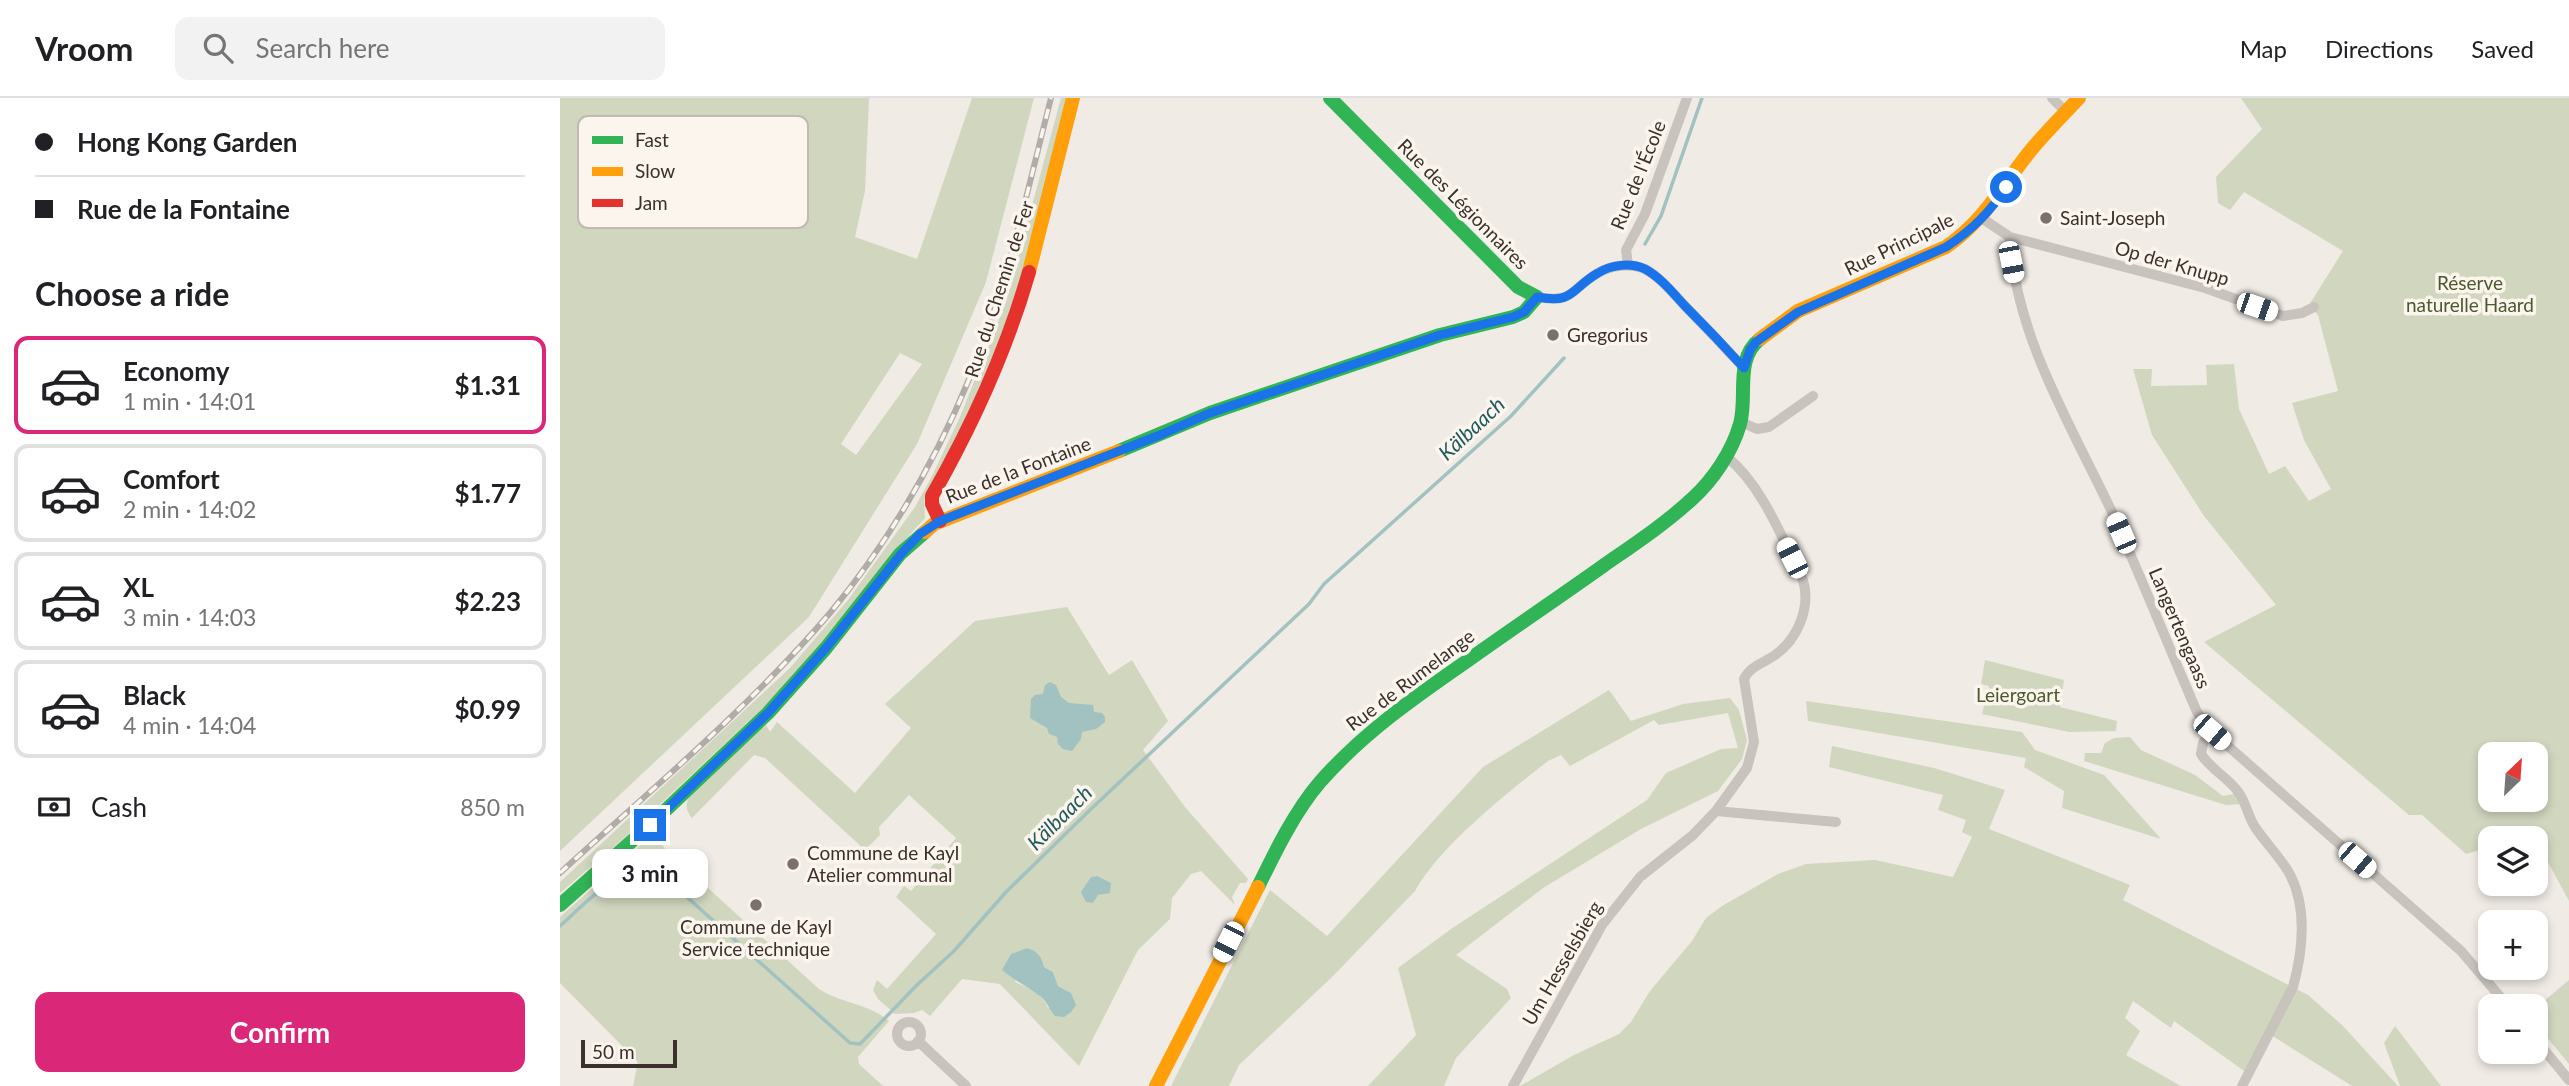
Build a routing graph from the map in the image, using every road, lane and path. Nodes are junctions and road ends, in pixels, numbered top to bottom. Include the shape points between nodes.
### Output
1 (1073, 98) edge
2 (1330, 98) edge
3 (1687, 98) edge
4 (2052, 98) edge
5 (2080, 98) edge
6 (2066, 112) junction
7 (1983, 219) junction
8 (2010, 237) junction
9 (1628, 265) junction
10 (1537, 297) junction
11 (2314, 307) dead end
12 (1744, 368) junction
13 (1813, 396) dead end
14 (1741, 422) junction
15 (1727, 457) junction
16 (940, 521) junction
17 (2212, 732) junction
18 (1716, 811) junction
19 (1836, 822) dead end
20 (560, 905) edge
21 (2498, 994) edge
22 (918, 1041) dead end
23 (2548, 1055) edge
24 (2569, 1080) edge
25 (966, 1086) edge
26 (1156, 1086) edge
27 (1513, 1086) edge
28 (2242, 1086) edge

1 - 16 main road, Rue du Chemin de Fer via 1037,243 1001,354 932,496
2 - 10 main road, Rue des Légionnaires via 1518,287
3 - 9 street, Rue de l'École via 1645,214 1626,250
4 - 6 street
5 - 6 main road, Rue Principale
6 - 7 main road, Rue Principale via 2033,148
7 - 8 street, Op der Knupp
7 - 12 main road, Rue Principale via 1946,247 1798,312 1756,342
8 - 11 street, Op der Knupp via 2205,288 2283,316
8 - 17 street, Langertengaass via 2024,321 2197,712
9 - 10 street via 1597,273 1563,299
9 - 12 street via 1645,270 1666,286
10 - 16 main road, Rue de la Fontaine via 1513,317 1428,339 1210,413
12 - 14 main road, Rue de Rumelange
13 - 14 street via 1769,427 1757,429
14 - 15 main road, Rue de Rumelange
15 - 18 street, Um Hesselsbierg via 1770,514 1806,590 1794,636 1744,679 1754,742 1746,768
15 - 26 main road, Rue de Rumelange via 1691,500 1395,711 1318,784 1280,843
16 - 20 main road, Rue de la Fontaine via 901,554 768,713
17 - 21 street, Langertengaass via 2461,951
17 - 28 street via 2201,754 2239,793 2254,825 2289,873 2302,913 2293,987
18 - 19 street
18 - 27 street, Um Hesselsbierg via 1640,877 1616,905 1592,940
22 - 25 street
23 - 24 street

